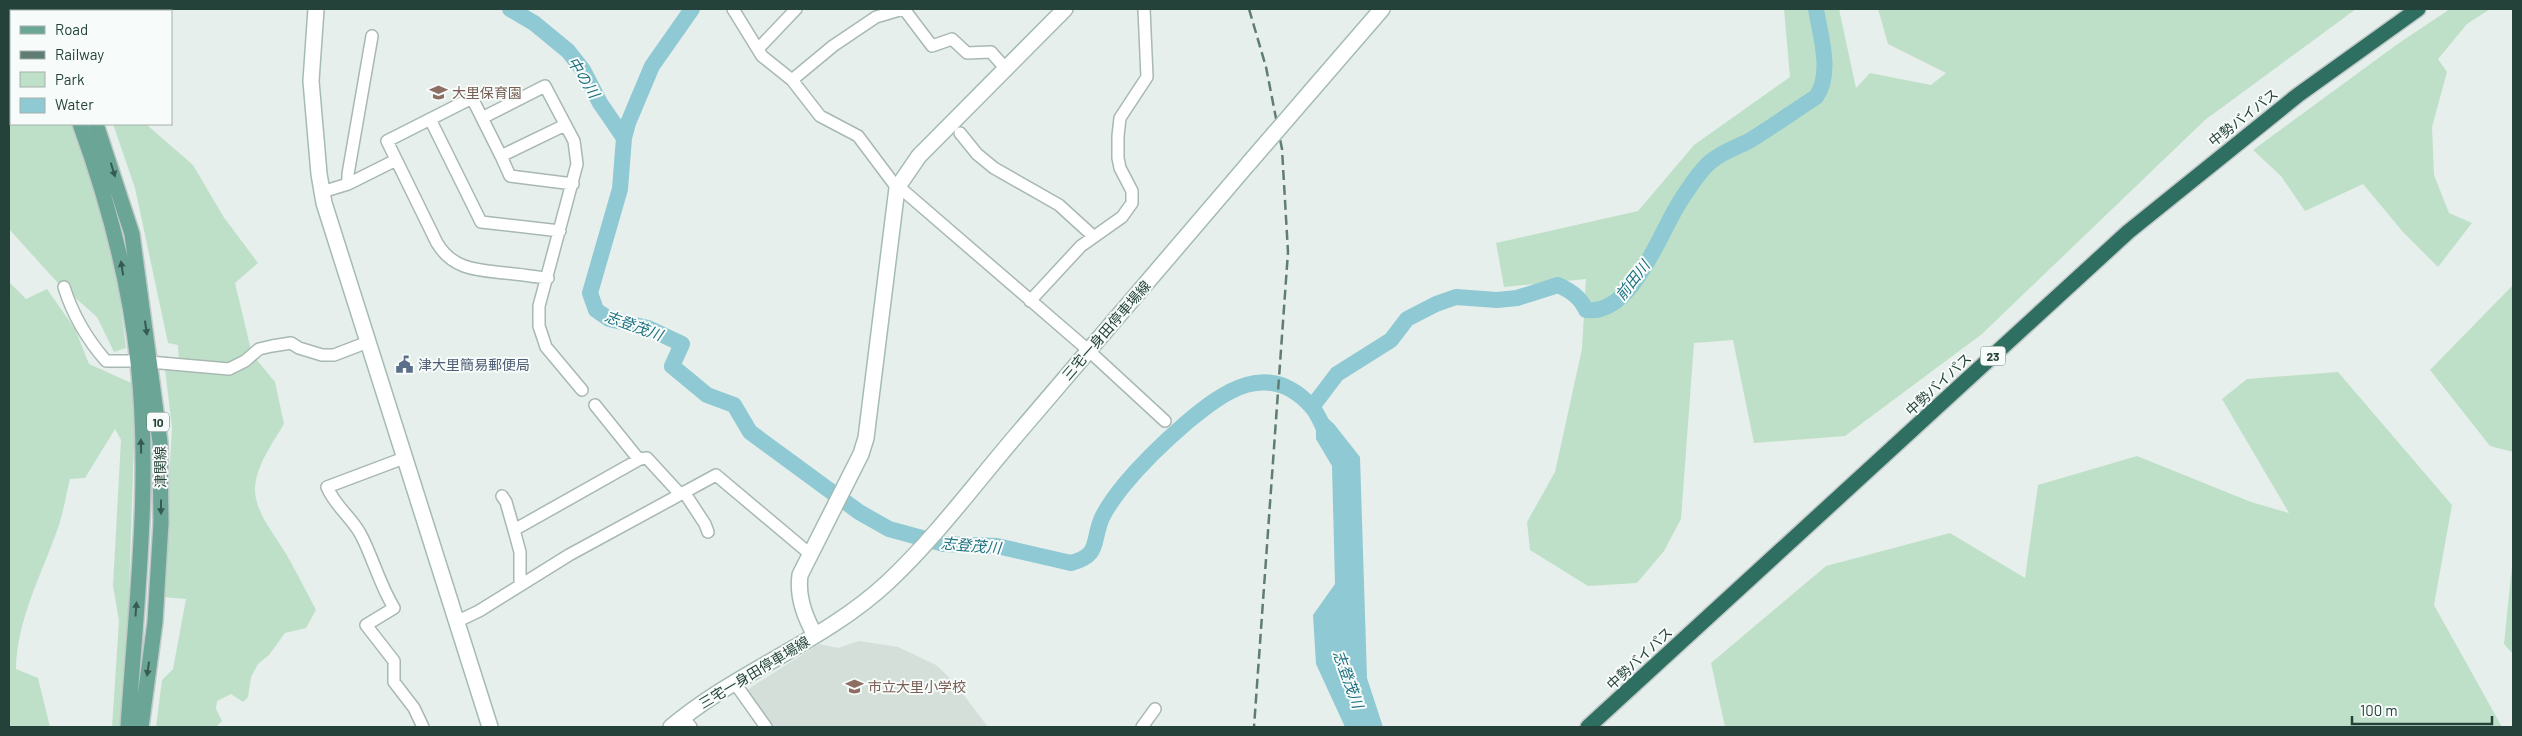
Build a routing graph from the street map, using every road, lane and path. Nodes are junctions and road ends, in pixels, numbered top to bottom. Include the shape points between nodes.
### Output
1 (316, 9) edge
2 (733, 9) edge
3 (796, 9) edge
4 (904, 9) edge
5 (1065, 9) edge
6 (1144, 9) edge
7 (1382, 9) edge
8 (2418, 9) edge
9 (372, 36) dead end
10 (758, 49) junction
11 (1006, 69) junction
12 (792, 80) junction
13 (482, 118) junction
14 (430, 119) junction
15 (80, 125) edge
16 (96, 125) edge
17 (565, 125) junction
18 (960, 133) dead end
19 (501, 156) junction
20 (396, 160) junction
21 (348, 184) junction
22 (572, 184) junction
23 (898, 187) junction
24 (322, 192) junction
25 (560, 231) junction
26 (1093, 236) junction
27 (548, 278) junction
28 (64, 287) dead end
29 (1030, 301) junction
30 (368, 342) junction
31 (1088, 350) junction
32 (144, 362) junction
33 (582, 390) dead end
34 (595, 405) dead end
35 (1165, 420) dead end
36 (404, 458) junction
37 (640, 459) junction
38 (682, 493) junction
39 (502, 496) dead end
40 (514, 530) junction
41 (708, 532) dead end
42 (810, 554) junction
43 (520, 584) junction
44 (456, 622) junction
45 (815, 635) junction
46 (734, 682) junction
47 (1155, 709) dead end
48 (687, 722) edge
49 (128, 727) edge
50 (142, 727) edge
51 (422, 727) edge
52 (490, 727) edge
53 (671, 727) edge
54 (766, 727) edge
55 (1142, 727) edge
56 (1588, 727) edge

1 - 24 main road via 311,81
2 - 10 street
3 - 10 street
4 - 11 street via 932,46 952,39 967,53 991,52
4 - 12 street via 876,18 833,46
5 - 11 main road, 三宅一身田停車場線
6 - 26 street via 1147,77 1120,118 1118,136 1120,168 1131,186 1133,199 1122,217
7 - 31 main road, 三宅一身田停車場線, bridge
8 - 56 highway, 中勢バイパス / 23 via 2298,95 2128,232
9 - 21 street
10 - 12 street
11 - 23 main road, 三宅一身田停車場線 via 920,156
12 - 23 street via 820,116 858,136
13 - 14 street via 472,98
13 - 17 street via 545,86
13 - 19 street
14 - 20 street via 387,140
14 - 25 street via 481,222
32 -> 15 main road, 津関線 / 10 via 118,247
16 -> 32 main road, 津関線 / 10 via 132,234
17 - 19 street
17 - 22 street via 577,149
18 - 26 street via 994,168 1059,205
19 - 22 street via 510,176
20 - 21 street
20 - 27 street via 437,243 451,259 472,270
21 - 24 street
22 - 25 street
23 - 29 street
23 - 42 main road, 三宅一身田停車場線 via 869,421 861,454
24 - 30 main road
25 - 27 street
26 - 29 street
27 - 33 street via 539,306 542,339 552,356
28 - 32 street via 80,327 106,361
29 - 31 street
30 - 32 street via 334,355 322,355 291,343 272,346 259,349 229,369
30 - 36 main road
31 - 35 street
31 - 45 main road, 三宅一身田停車場線 via 888,582
49 -> 32 main road, 津関線 / 10 via 142,485
32 -> 50 main road, 津関線 / 10 via 160,442 161,522 155,622
34 - 37 street
36 - 44 main road
36 - 51 street via 327,487 333,502 362,537 381,587 394,608 366,625 394,661 394,682 414,708
37 - 38 street via 647,458
37 - 40 street
38 - 41 street via 706,524
38 - 42 street via 716,475
38 - 43 street
39 - 40 street
40 - 43 street via 520,552
42 - 45 main road, 三宅一身田停車場線 via 798,586 803,615
43 - 44 street
44 - 52 main road
45 - 46 main road, 三宅一身田停車場線
46 - 48 main road, 三宅一身田停車場線
46 - 54 street
47 - 55 street
48 - 53 main road, 三宅一身田停車場線

